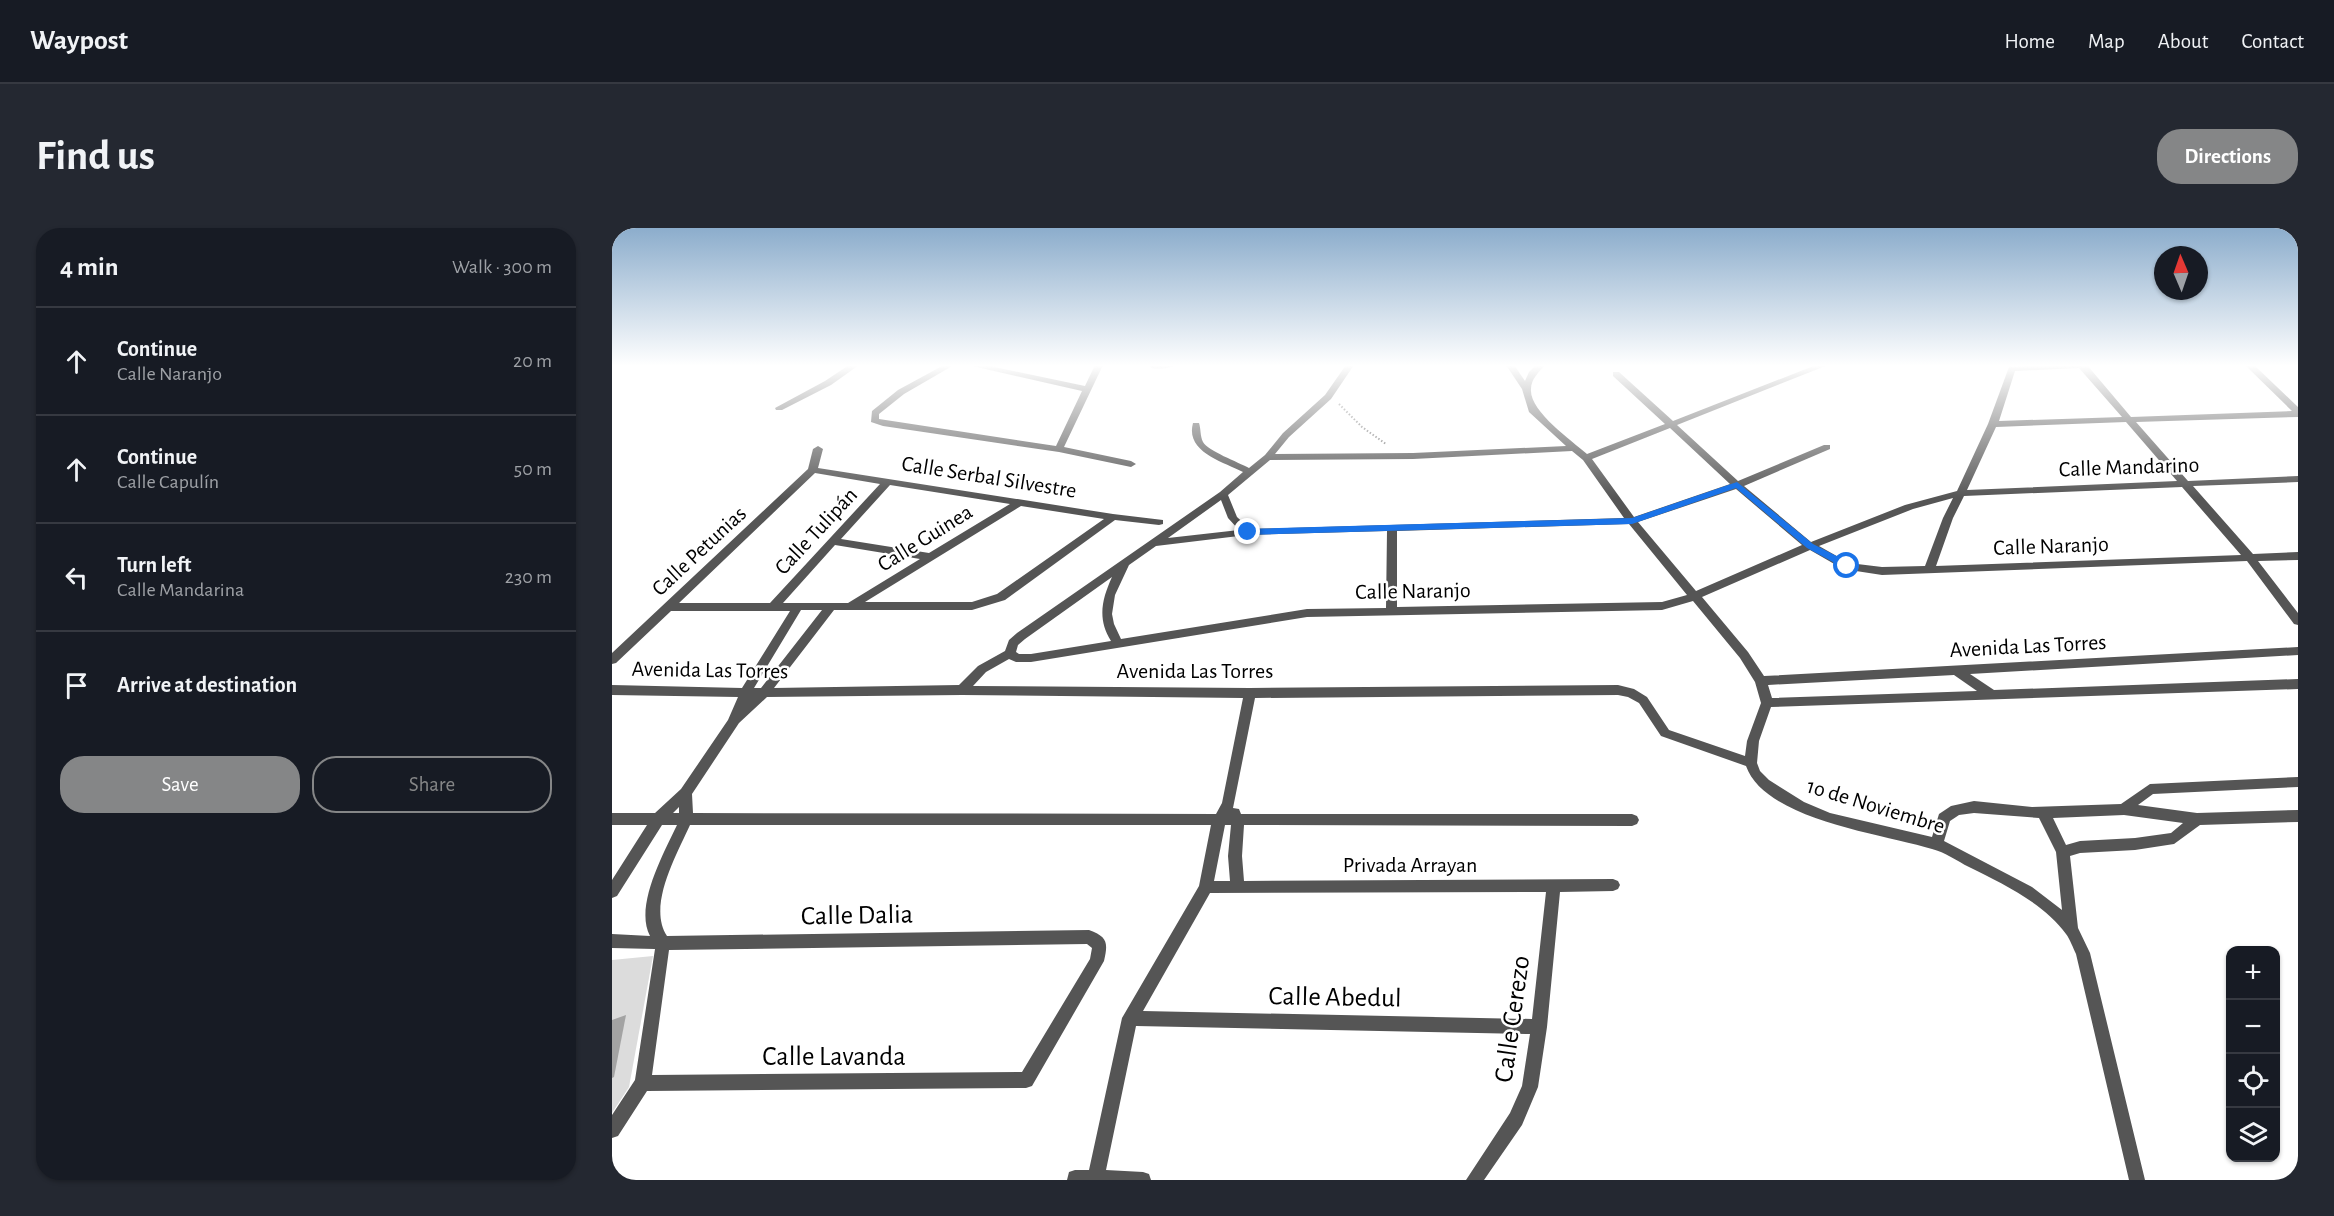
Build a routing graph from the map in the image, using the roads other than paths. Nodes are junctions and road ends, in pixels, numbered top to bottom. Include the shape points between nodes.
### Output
1 (879, 409) edge
2 (1077, 409) edge
3 (1314, 409) edge
4 (1532, 409) edge
5 (1655, 409) edge
6 (1706, 409) edge
7 (1998, 409) edge
8 (2121, 409) edge
9 (2298, 413) edge
10 (2130, 420) junction
11 (1670, 423) junction
12 (1993, 424) junction
13 (1196, 425) dead end
14 (1827, 447) dead end
15 (1573, 448) junction
16 (818, 449) dead end
17 (1059, 449) junction
18 (1268, 457) junction
19 (1586, 458) junction
20 (1131, 464) dead end
21 (813, 470) junction
22 (1250, 472) junction
23 (2298, 480) edge
24 (888, 481) junction
25 (2188, 484) junction
26 (1737, 485) junction
27 (1223, 494) junction
28 (1957, 494) junction
29 (1020, 502) junction
30 (1113, 517) junction
31 (1632, 521) junction
32 (1159, 522) dead end
33 (1392, 528) junction
34 (1248, 532) junction
35 (832, 541) junction
36 (1154, 543) junction
37 (1810, 546) junction
38 (2298, 556) edge
39 (930, 557) junction
40 (2252, 559) junction
41 (1126, 562) junction
42 (1929, 570) junction
43 (1697, 597) junction
44 (668, 607) junction
45 (850, 607) junction
46 (772, 608) junction
47 (796, 608) junction
48 (830, 608) junction
49 (1391, 610) junction
50 (2298, 621) edge
51 (1118, 644) junction
52 (2298, 651) edge
53 (1010, 653) junction
54 (612, 660) edge
55 (1957, 671) junction
56 (1761, 681) junction
57 (2298, 684) edge
58 (612, 690) edge
59 (962, 690) junction
60 (746, 692) junction
61 (764, 693) junction
62 (1250, 693) junction
63 (1992, 695) junction
64 (1767, 703) junction
65 (733, 722) junction
66 (1751, 763) junction
67 (2298, 782) edge
68 (686, 793) junction
69 (1228, 804) junction
70 (2124, 809) junction
71 (2043, 812) junction
72 (2298, 816) edge
73 (612, 819) edge
74 (658, 819) junction
75 (686, 819) junction
76 (2197, 819) junction
77 (1219, 820) junction
78 (1238, 820) junction
79 (1632, 820) dead end
80 (1936, 844) junction
81 (2063, 852) junction
82 (1554, 885) junction
83 (1613, 885) dead end
84 (1206, 887) junction
85 (1238, 887) junction
86 (612, 892) edge
87 (2071, 929) junction
88 (612, 941) edge
89 (663, 943) junction
90 (1130, 1018) junction
91 (1539, 1027) junction
92 (1026, 1080) joint
93 (643, 1083) junction
94 (612, 1130) edge
95 (1098, 1161) junction
96 (1073, 1179) edge
97 (1097, 1179) edge
98 (1143, 1180) edge
99 (1474, 1180) edge
100 (2137, 1180) edge

1 - 17 street via 874,420 884,423
2 - 17 street
3 - 18 street
4 - 15 street
5 - 11 street
6 - 11 street
7 - 12 street
8 - 10 street
9 - 10 street
10 - 12 street
10 - 25 street
11 - 19 street
11 - 26 street
12 - 28 street
13 - 22 street via 1197,439 1203,448
14 - 26 street
15 - 18 street via 1413,456
15 - 19 street
16 - 21 street
17 - 20 street
18 - 22 street
19 - 31 street
21 - 24 street, Calle Serbal Silvestre
21 - 44 street, Calle Petunias
22 - 27 street
23 - 25 street, Calle Mandarino
24 - 29 street, Calle Serbal Silvestre
24 - 35 street, Calle Tulipán
25 - 28 street, Calle Mandarino
25 - 40 street
26 - 31 street
26 - 37 street
27 - 34 street via 1233,518
27 - 36 street
28 - 37 street, Calle Naranjo via 1909,507
28 - 42 street
29 - 30 street, Calle Serbal Silvestre
29 - 39 street, Calle Guinea
30 - 32 street, Calle Serbal Silvestre
30 - 45 street via 1001,597 972,606
31 - 33 street
31 - 43 street
33 - 34 street
33 - 49 street
34 - 36 street
35 - 39 street
35 - 46 street, Calle Tulipán
36 - 41 street
37 - 42 street, Calle Naranjo via 1847,566 1882,571
37 - 43 street, Calle Naranjo
38 - 40 street, Calle Naranjo
39 - 45 street, Calle Guinea
40 - 42 street, Calle Naranjo
40 - 50 street
41 - 51 street via 1106,606 1106,620
41 - 53 street via 1013,643
43 - 49 street, Calle Naranjo via 1662,606
43 - 56 street
44 - 46 street
44 - 54 street, Calle Petunias
45 - 48 street
46 - 47 street
47 - 48 street
47 - 60 street
48 - 61 street
49 - 51 street, Calle Naranjo via 1307,613
51 - 53 street, Calle Naranjo via 1031,658 1016,658
52 - 55 street, Avenida Las Torres
53 - 59 street via 982,669
55 - 56 street, Avenida Las Torres
55 - 63 street
56 - 64 street
57 - 63 street, Avenida Las Torres
58 - 60 street, Avenida Las Torres
59 - 61 street, Avenida Las Torres
59 - 62 street, Avenida Las Torres
60 - 61 street, Avenida Las Torres
60 - 65 street
61 - 65 street
62 - 66 street, Avenida Las Torres via 1635,692 1644,698 1655,723 1665,733
62 - 69 street
63 - 64 street, Avenida Las Torres
64 - 66 street
65 - 68 street
66 - 80 street, 1o de Noviembre via 1764,784 1799,807 1828,818
67 - 70 street via 2150,789
68 - 74 street
68 - 75 street
69 - 77 street
69 - 78 street
70 - 71 street
70 - 76 street
71 - 80 street via 1987,807 1956,810 1944,818
71 - 81 street
72 - 76 street
73 - 74 street
74 - 75 street
74 - 86 street
75 - 77 street
75 - 89 street via 657,887 654,929
76 - 81 street via 2174,838
77 - 78 street
77 - 84 street
78 - 79 street
78 - 85 street
80 - 87 street, 1o de Noviembre via 2027,891
81 - 87 street
82 - 83 street, Privada Arrayan
82 - 85 street, Privada Arrayan
82 - 91 street, Calle Cerezo
84 - 85 street, Privada Arrayan
84 - 90 street
87 - 100 street, 1o de Noviembre via 2083,953
88 - 89 street, Calle Dalia
89 - 92 street, Calle Dalia via 1089,937 1100,945 1097,961
89 - 93 street
90 - 91 street, Calle Abedul
90 - 95 street
91 - 99 street, Calle Cerezo via 1525,1103
92 - 93 street, Calle Lavanda
93 - 94 street
95 - 96 street
95 - 97 street
96 - 97 street
97 - 98 street

